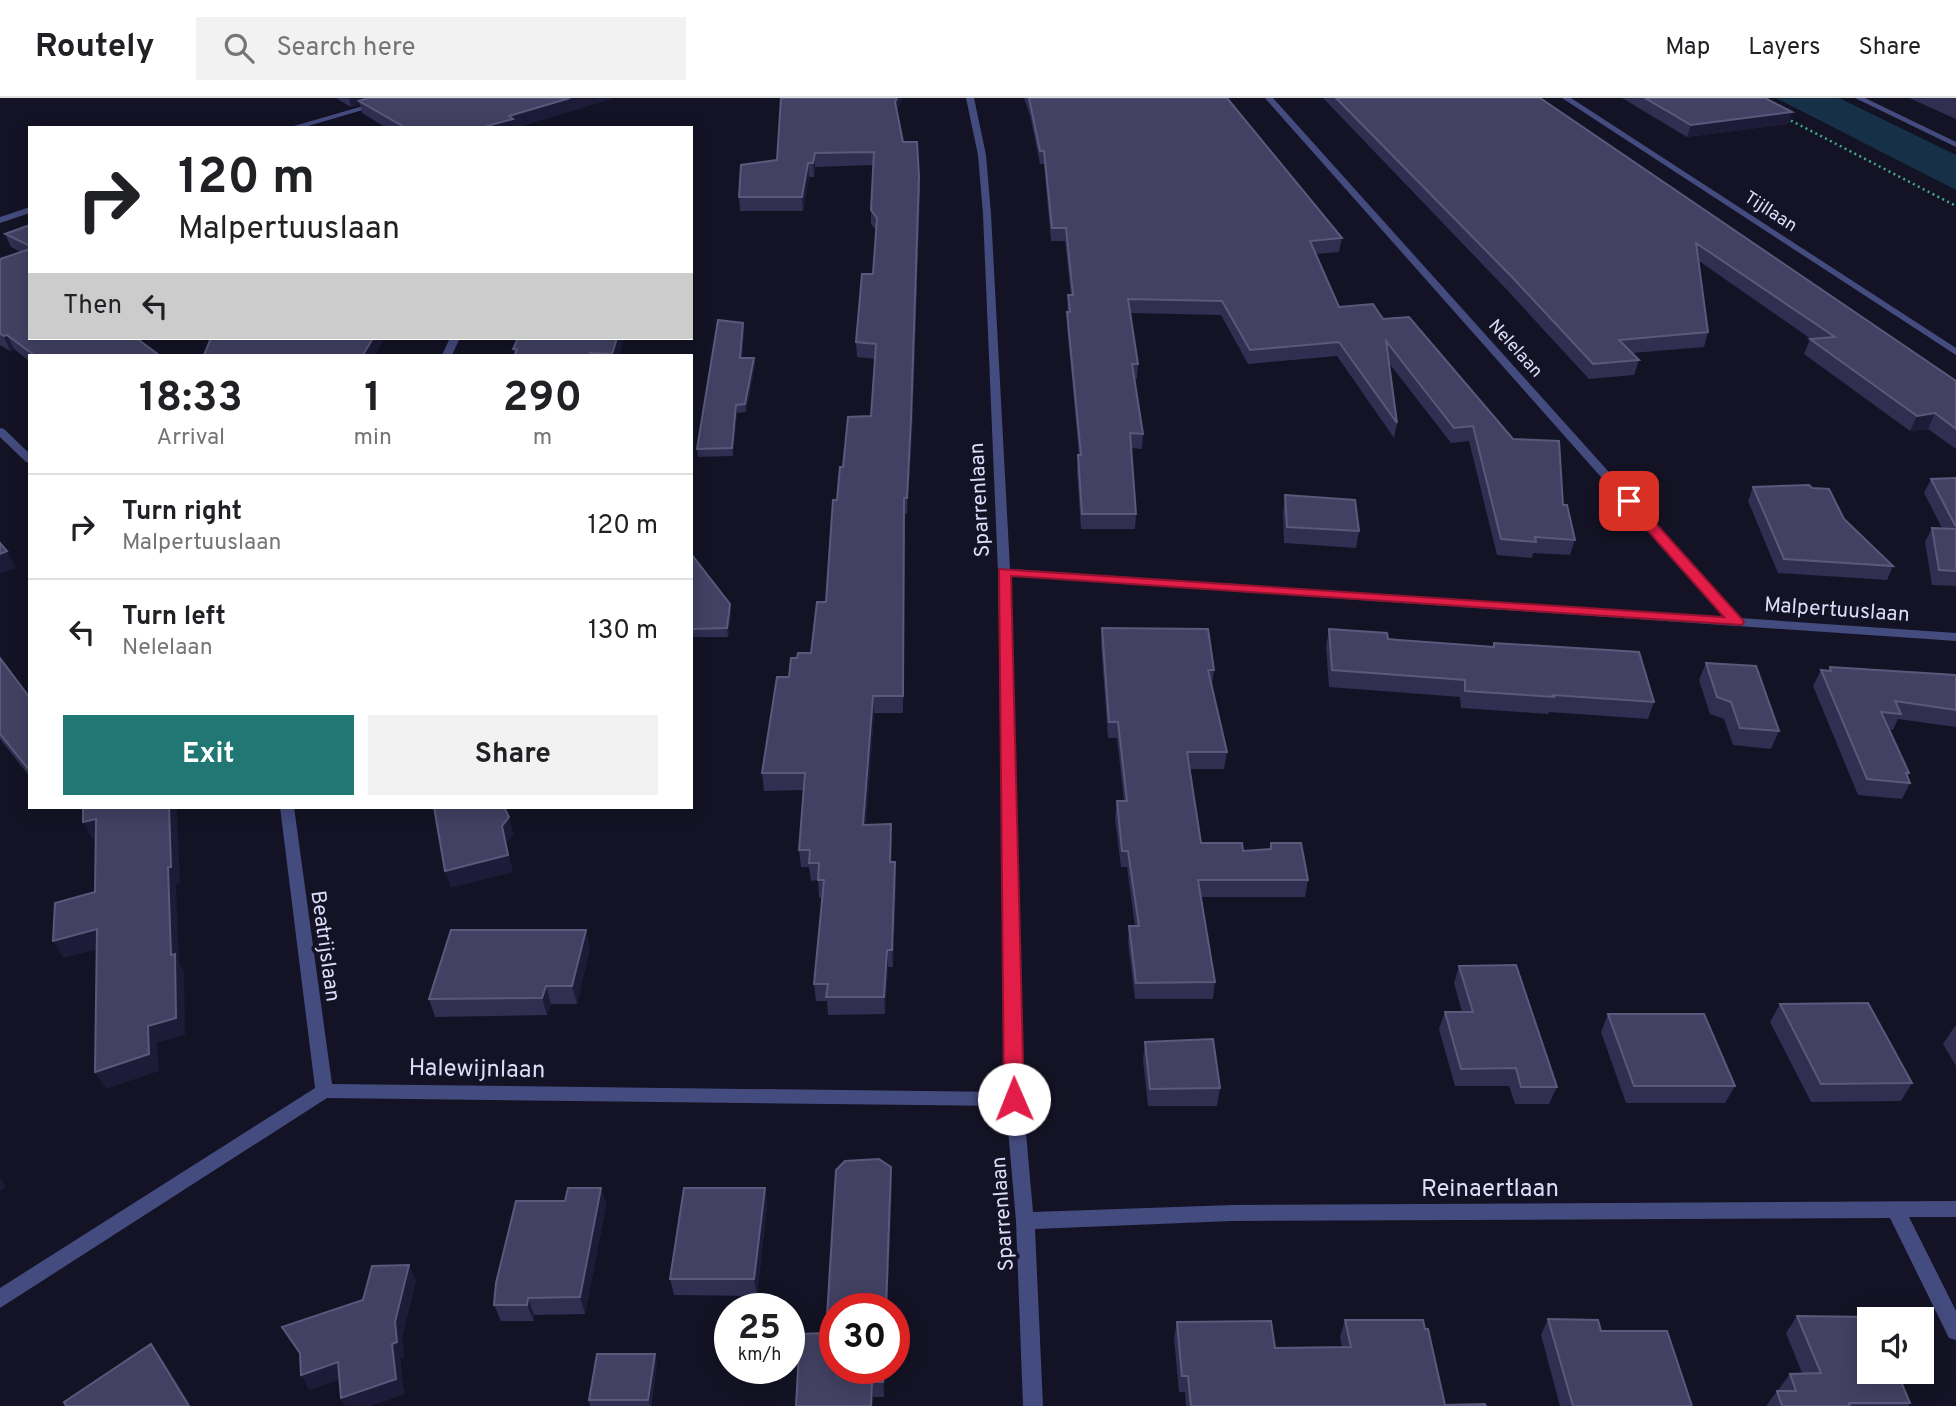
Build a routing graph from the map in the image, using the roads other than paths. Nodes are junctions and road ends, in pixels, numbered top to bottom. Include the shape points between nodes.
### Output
1 (400, 98) edge
2 (970, 98) edge
3 (1269, 98) edge
4 (1566, 98) edge
5 (1859, 98) edge
6 (298, 126) edge
7 (1956, 145) edge
8 (28, 211) edge
9 (0, 220) edge
10 (1956, 352) edge
11 (0, 430) edge
12 (28, 458) edge
13 (1004, 572) junction
14 (1737, 622) junction
15 (1956, 637) edge
16 (287, 809) edge
17 (324, 1091) junction
18 (1014, 1099) junction
19 (1956, 1209) edge
20 (1896, 1210) junction
21 (1025, 1221) junction
22 (0, 1299) edge
23 (1956, 1331) edge
24 (1032, 1406) edge

1 - 6 street
2 - 13 street, Sparrenlaan via 988,214
3 - 14 street, Nelelaan
4 - 10 street, Tijllaan
5 - 7 street
8 - 9 street
11 - 12 street
13 - 14 street, Malpertuuslaan
13 - 18 street, Sparrenlaan
14 - 15 street, Malpertuuslaan
16 - 17 street, Beatrijslaan
17 - 18 street, Halewijnlaan
17 - 22 street
18 - 21 street, Sparrenlaan
19 - 20 street, Reinaertlaan
20 - 21 street, Reinaertlaan via 1232,1213
20 - 23 street
21 - 24 street, Sparrenlaan

